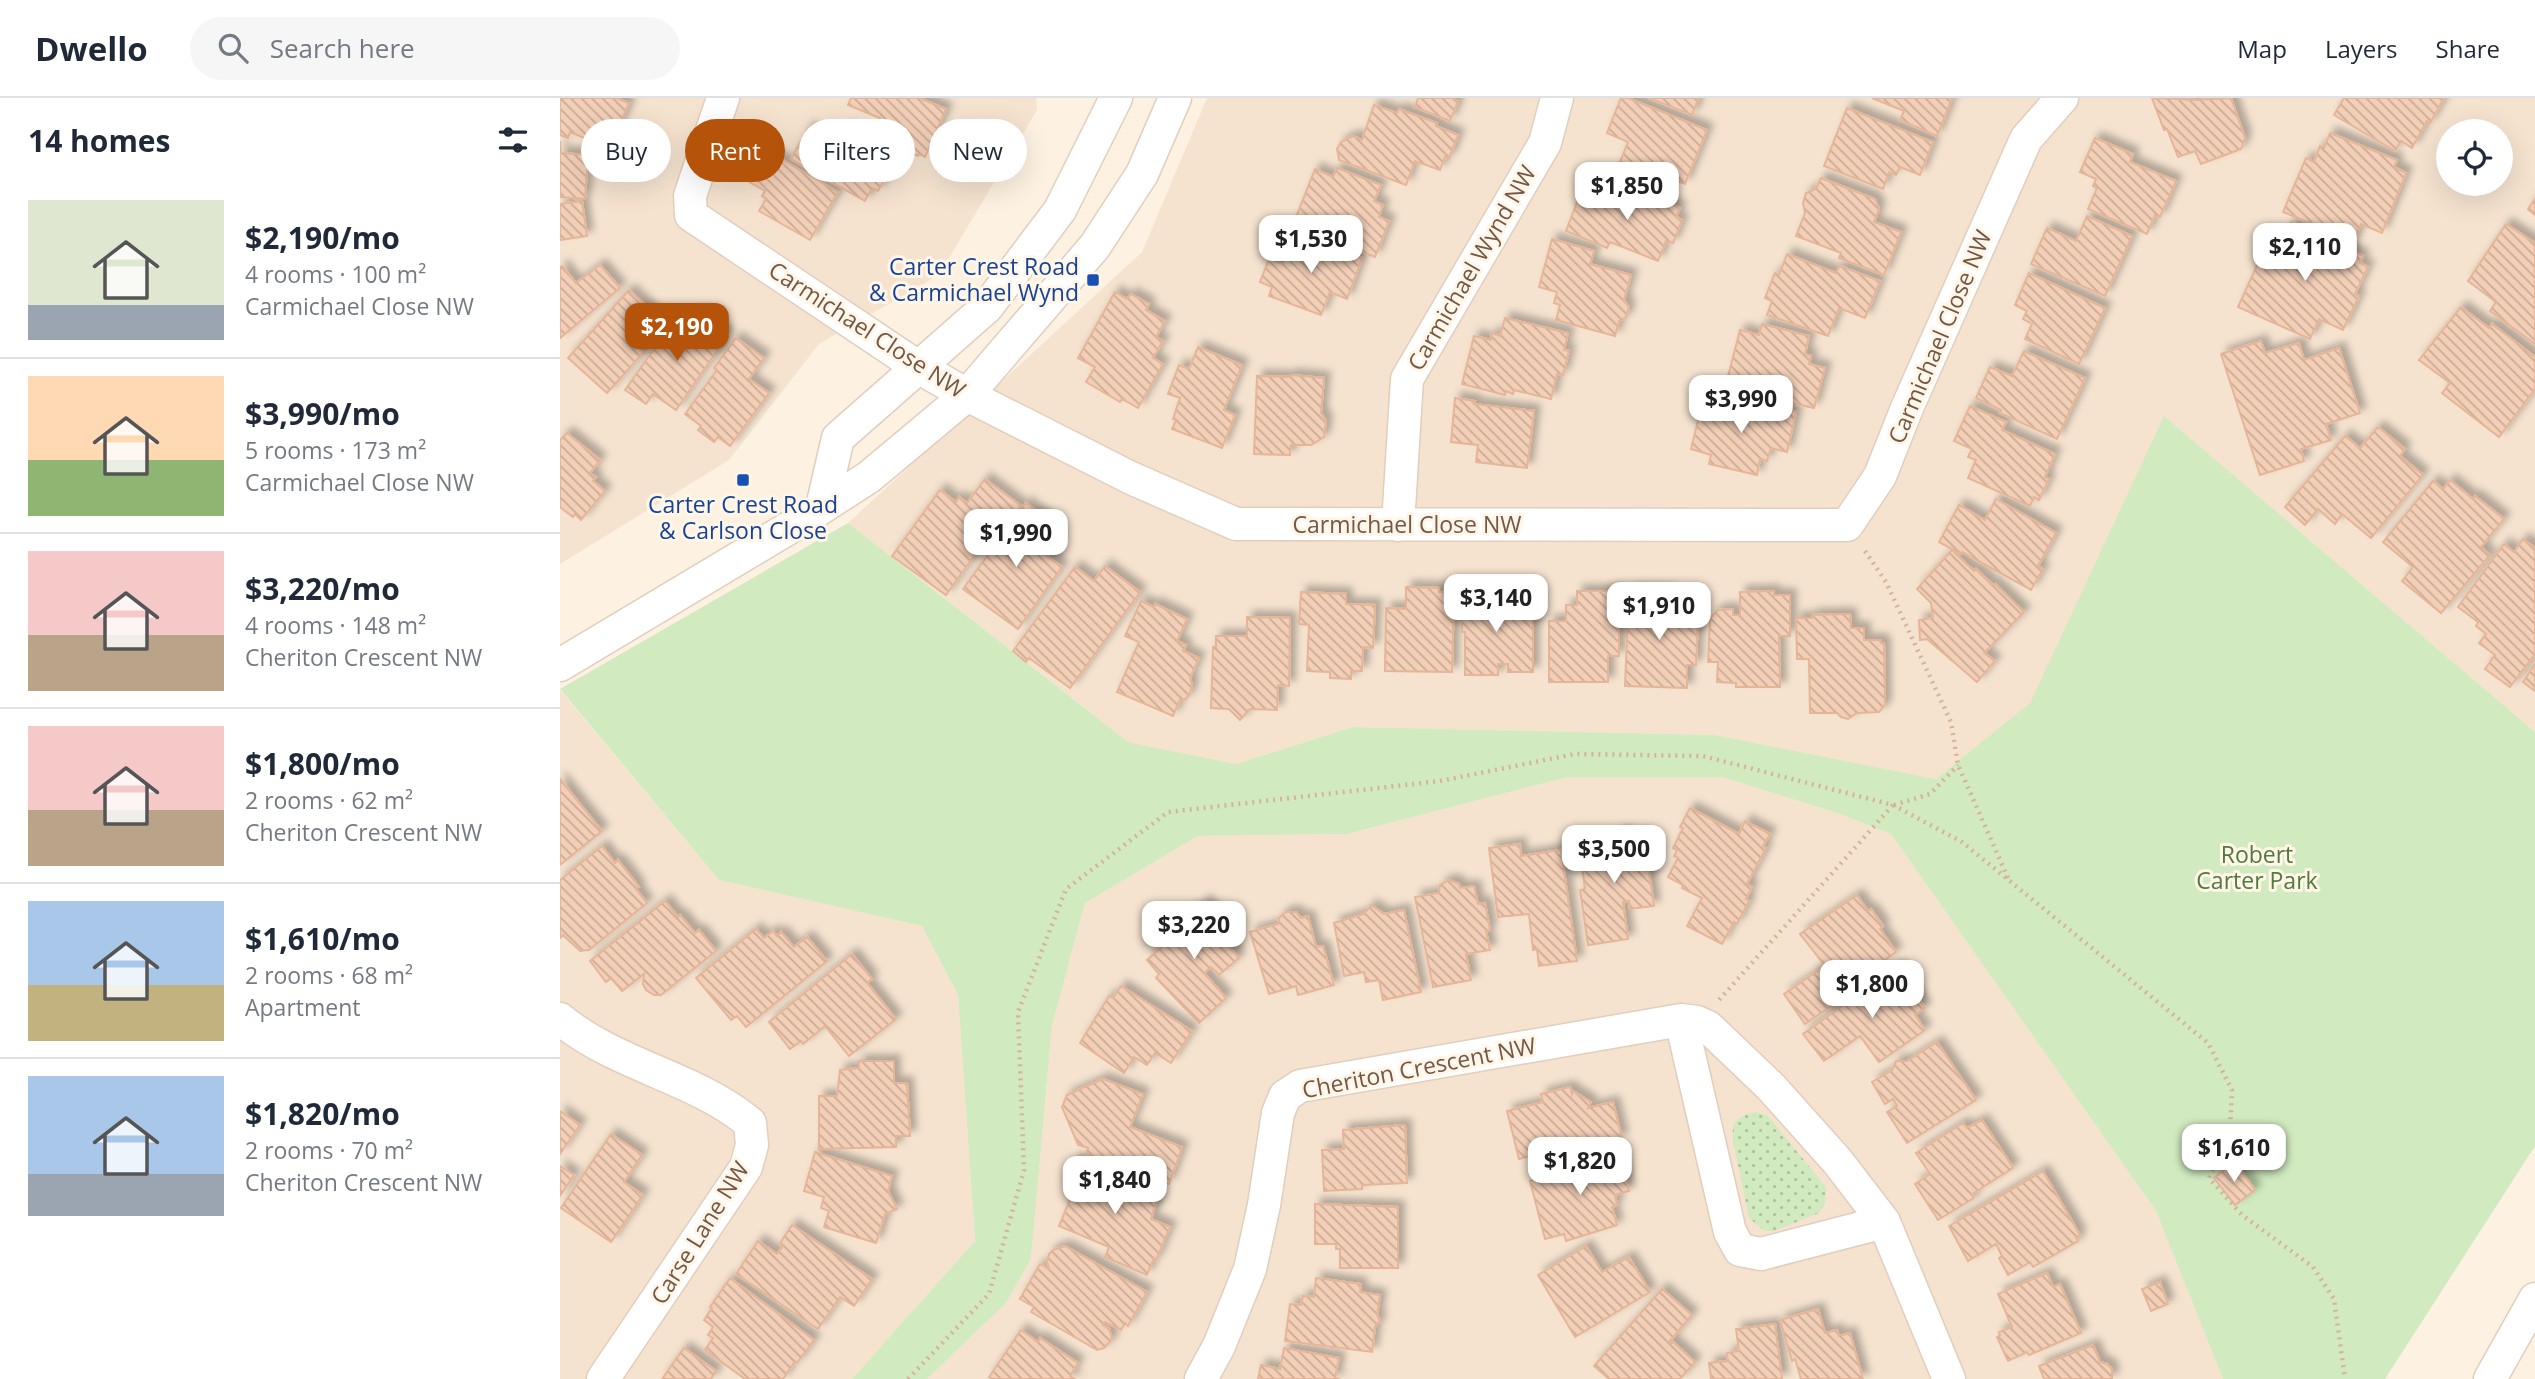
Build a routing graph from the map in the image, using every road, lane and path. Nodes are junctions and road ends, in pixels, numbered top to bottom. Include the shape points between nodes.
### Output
1 (723, 98) edge
2 (1116, 98) edge
3 (1175, 98) edge
4 (1557, 98) edge
5 (2062, 98) edge
6 (918, 367) junction
7 (967, 395) junction
8 (822, 507) junction
9 (1398, 525) junction
10 (1847, 525) junction
11 (560, 665) edge
12 (1958, 765) junction
13 (1893, 805) junction
14 (2008, 879) junction
15 (560, 1019) edge
16 (1681, 1020) junction
17 (1884, 1223) junction
18 (2535, 1300) edge
19 (603, 1379) edge
20 (908, 1379) edge
21 (1201, 1379) edge
22 (1949, 1379) edge
23 (2346, 1379) edge
24 (2490, 1379) edge

1 - 6 street, Carmichael Close NW via 690,197 691,215
2 - 6 street via 1060,211 987,307
3 - 7 street via 1142,174 1095,246
4 - 9 street, Carmichael Wynd NW via 1545,143 1407,379
5 - 10 street, Carmichael Close NW via 2026,139 1880,476
6 - 7 street, Carmichael Close NW
6 - 8 street via 838,438
7 - 8 street via 869,477
7 - 9 street, Carmichael Close NW via 1236,524
8 - 11 street
9 - 10 street, Carmichael Close NW
10 - 12 path via 1886,582 1951,722
12 - 13 path via 1930,794
12 - 14 path
13 - 14 path via 1962,842
13 - 16 path via 1709,1010
13 - 20 path via 1703,756 1576,754 1440,781 1168,811 1066,889 1018,1012 1024,1170 989,1294
14 - 23 path via 2208,1043 2232,1090 2230,1132 2209,1178 2242,1215 2313,1266 2334,1299
15 - 19 street, Carse Lane NW via 623,1059 730,1106 750,1123 752,1144 746,1167
16 - 17 street, Cheriton Crescent NW via 1708,1027 1771,1087 1838,1162
16 - 17 street via 1730,1232 1740,1250 1761,1254
16 - 21 street, Cheriton Crescent NW via 1300,1086 1285,1096 1250,1269
17 - 22 street, Cheriton Crescent NW
18 - 24 street

